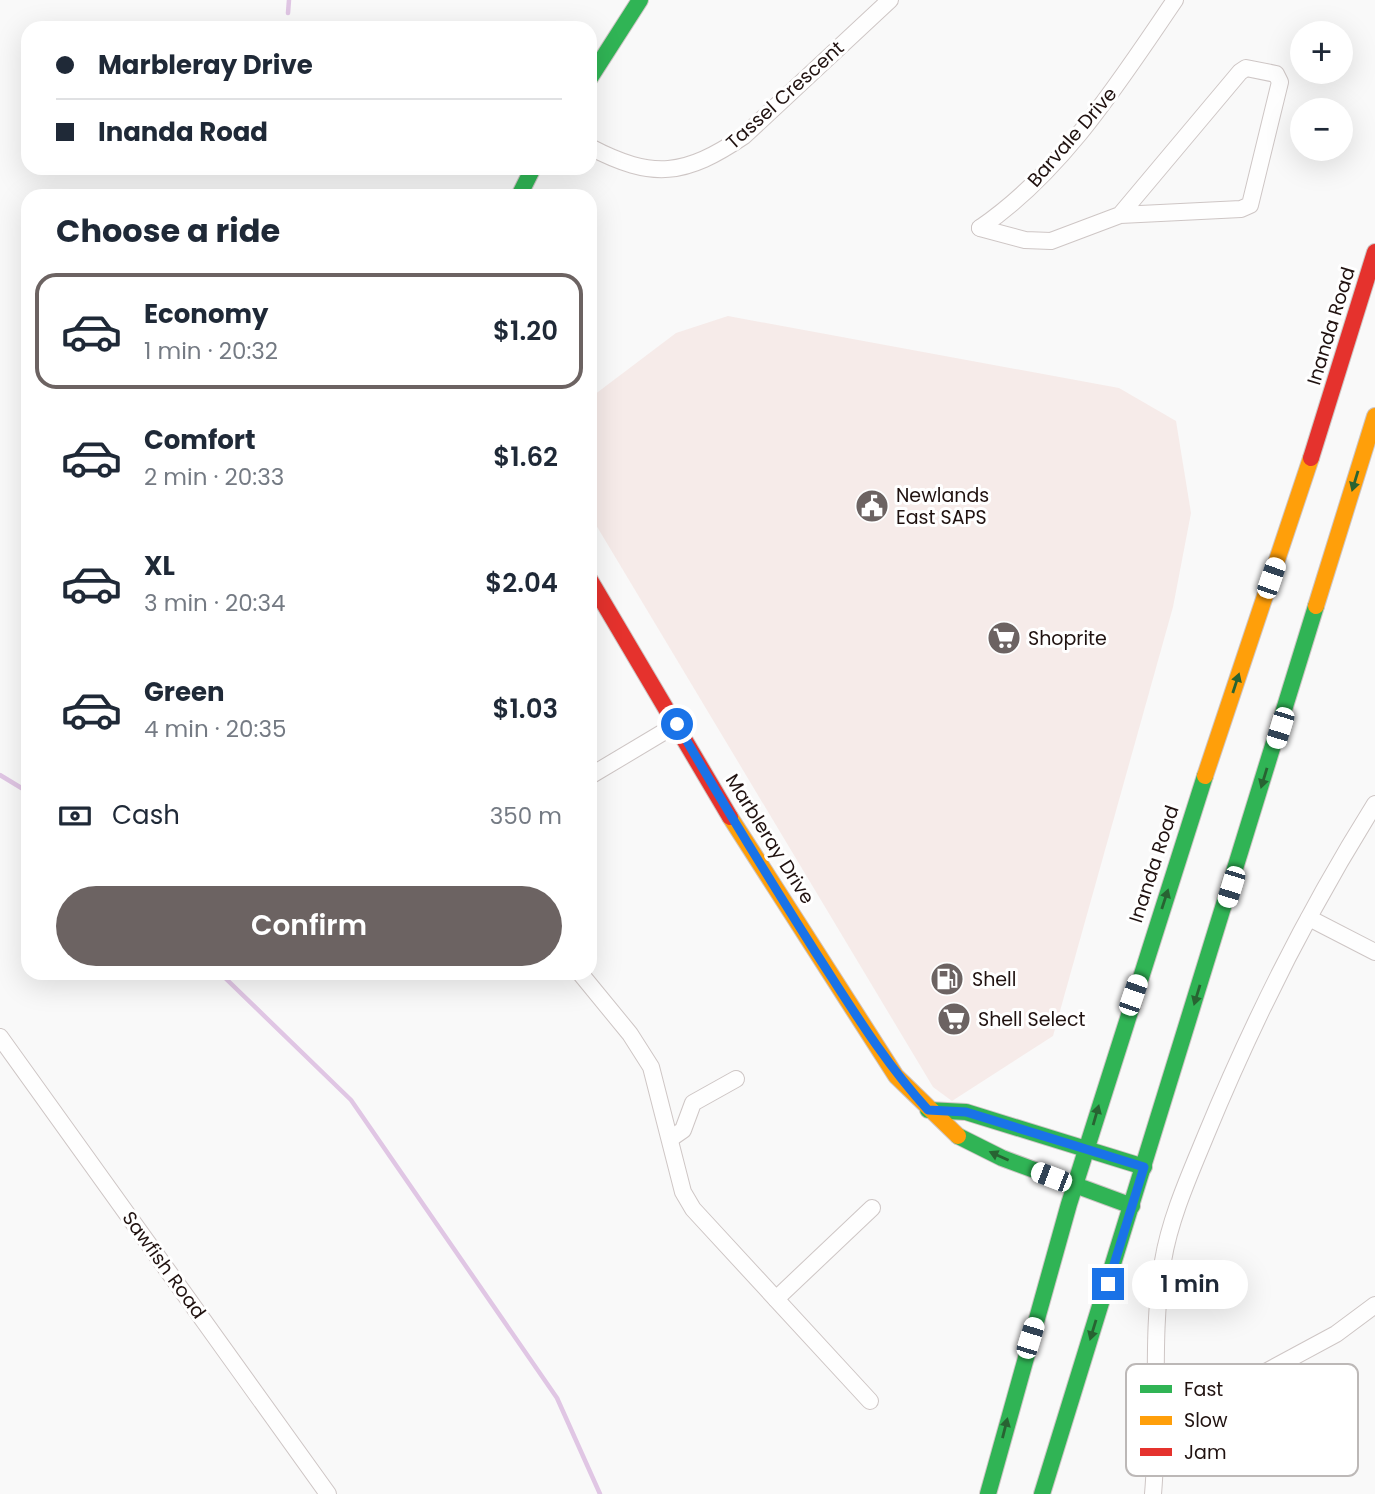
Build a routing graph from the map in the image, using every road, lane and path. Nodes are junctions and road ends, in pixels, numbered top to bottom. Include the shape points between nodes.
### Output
1 (640, 0) edge
2 (890, 0) edge
3 (1175, 0) edge
4 (597, 67) edge
5 (597, 151) edge
6 (1120, 215) junction
7 (1375, 252) edge
8 (1375, 415) edge
9 (597, 592) edge
10 (677, 724) junction
11 (597, 772) edge
12 (1375, 804) edge
13 (1309, 918) junction
14 (1375, 952) edge
15 (585, 980) edge
16 (0, 1037) edge
17 (736, 1079) dead end
18 (928, 1110) junction
19 (670, 1139) junction
20 (1086, 1148) junction
21 (1144, 1167) junction
22 (1074, 1186) junction
23 (1132, 1206) junction
24 (872, 1208) dead end
25 (776, 1299) junction
26 (1375, 1305) edge
27 (1156, 1364) edge
28 (1280, 1364) edge
29 (870, 1401) dead end
30 (1153, 1476) edge
31 (328, 1494) edge
32 (988, 1494) edge
33 (1042, 1494) edge
34 (1153, 1494) edge

1 - 4 main road
2 - 5 street, Tassel Crescent via 723,151 676,168 652,170 623,164
3 - 6 street, Barvale Drive via 1099,110 1019,197 980,228 1025,240 1051,241
6 - 6 street via 1250,205 1280,82 1276,74 1246,68 1240,72
20 -> 7 main road, Inanda Road
8 -> 21 main road
9 - 10 main road, Marbleray Drive
10 - 11 street
10 - 18 main road, Marbleray Drive via 758,864 896,1076
12 - 13 street
13 - 14 street
13 - 27 street via 1225,1090 1188,1179 1163,1259
15 - 19 street via 647,1059
16 - 31 street, Sawfish Road
17 - 19 street via 696,1099 683,1130
18 - 20 main road via 966,1112
22 -> 18 main road, Marbleray Drive via 955,1135
19 - 25 street via 683,1192 693,1209
20 - 21 main road
20 - 22 main road, Inanda Road
21 - 23 main road
22 - 23 main road, Marbleray Drive
32 -> 22 main road, Inanda Road
23 -> 33 main road
24 - 25 street
25 - 29 street
26 - 28 street via 1336,1334
30 - 34 street

